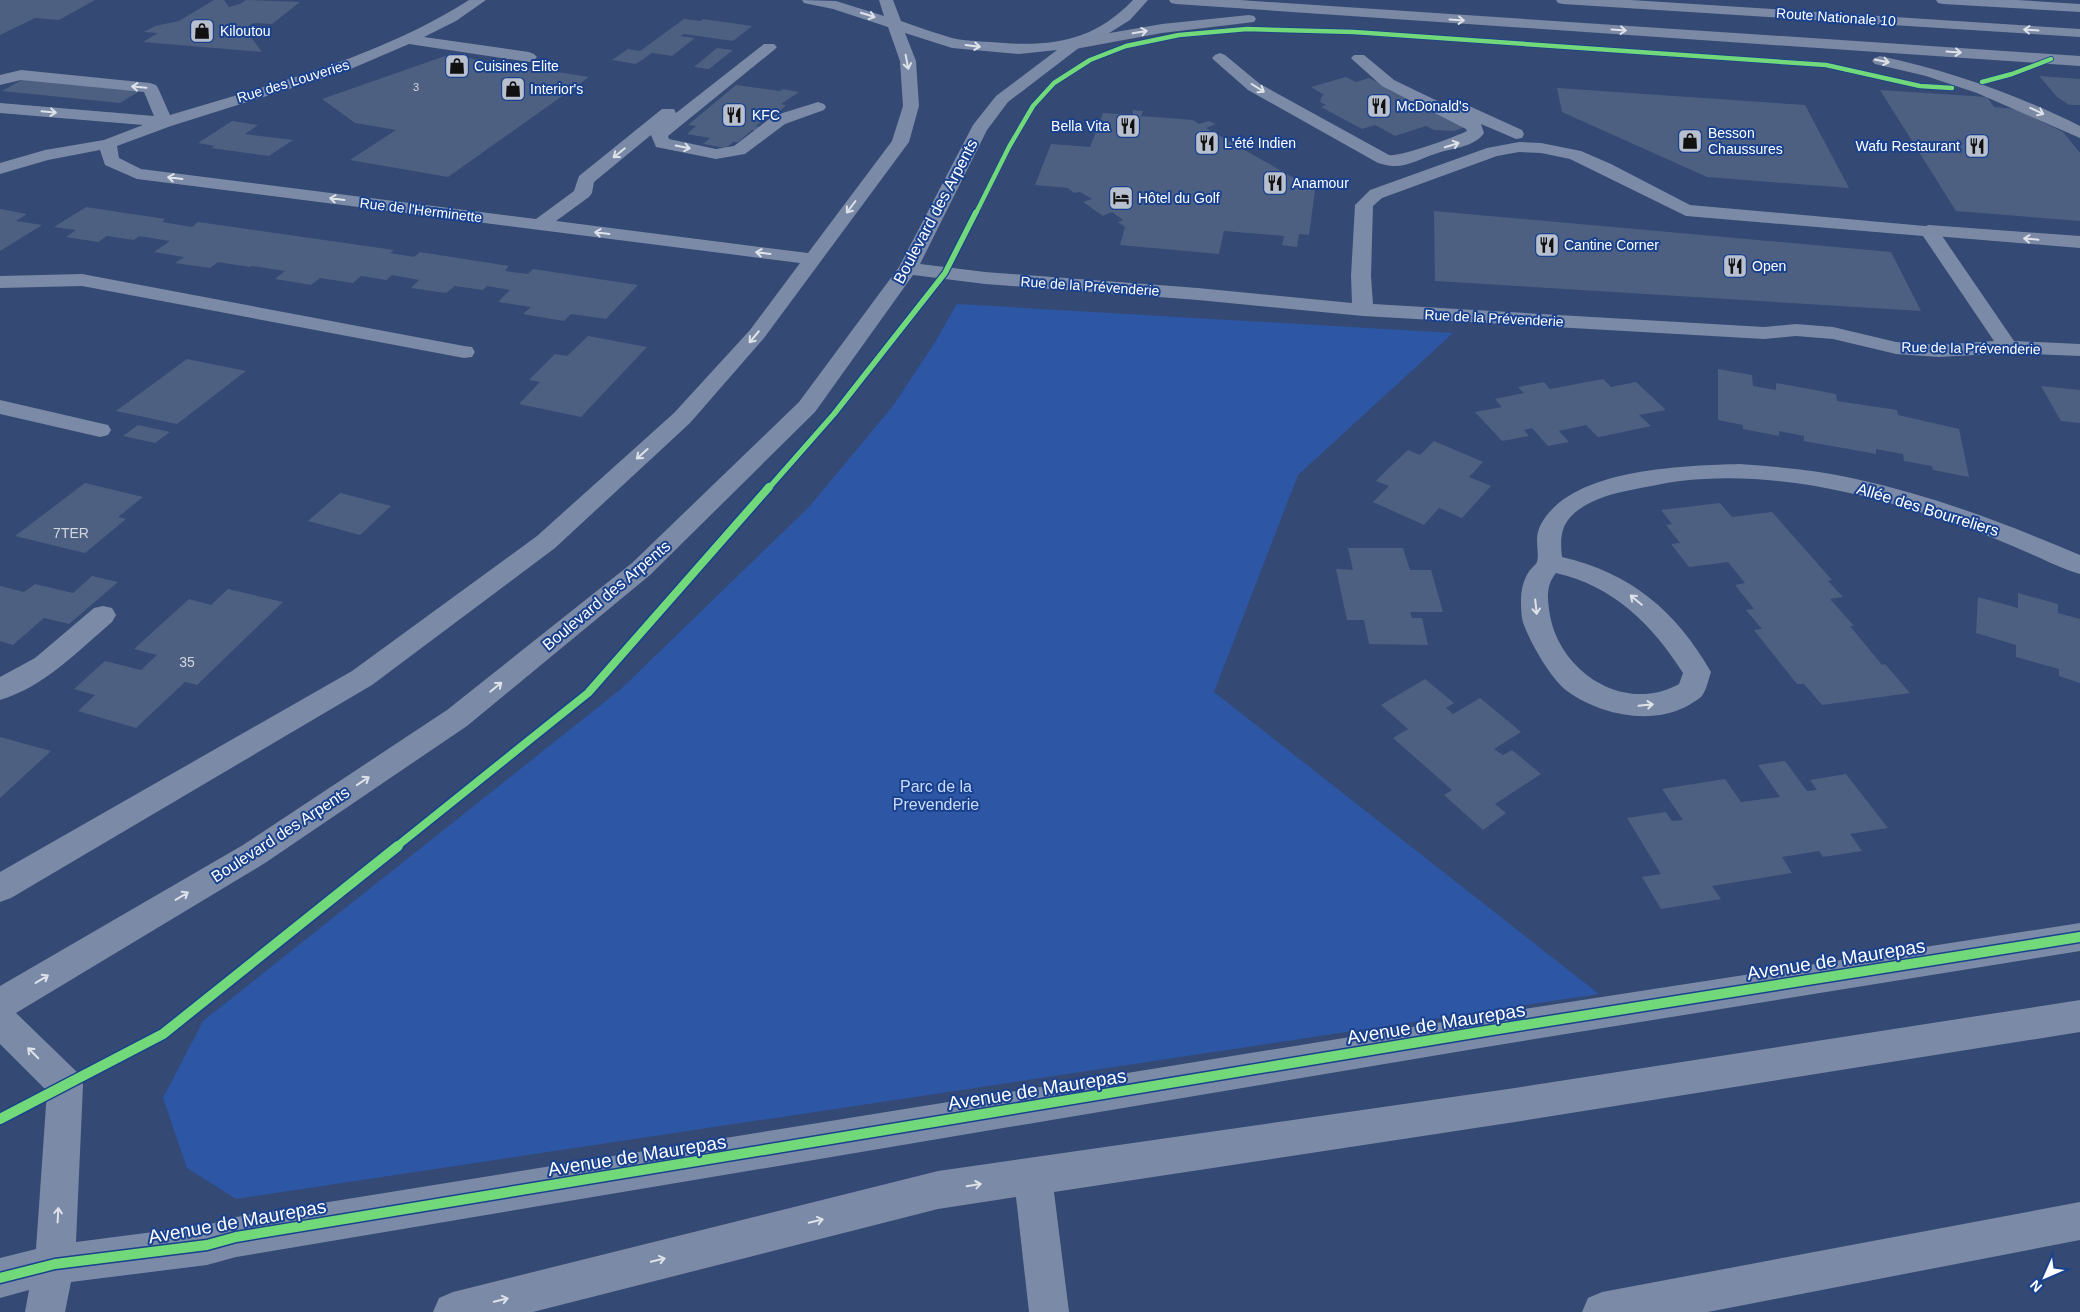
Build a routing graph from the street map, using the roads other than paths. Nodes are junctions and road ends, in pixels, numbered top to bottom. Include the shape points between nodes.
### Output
1 (479, 0) edge
2 (809, 0) edge
3 (886, 0) edge
4 (1141, 0) edge
5 (1176, 0) edge
6 (1563, 0) edge
7 (1712, 0) edge
8 (1943, 0) edge
9 (440, 5) dead end
10 (2080, 8) edge
11 (1796, 14) junction
12 (1408, 16) junction
13 (893, 23) junction
14 (2080, 33) edge
15 (413, 36) junction
16 (1766, 40) junction
17 (1075, 44) junction
18 (529, 57) dead end
19 (1220, 58) dead end
20 (2080, 61) edge
21 (0, 80) edge
22 (818, 107) dead end
23 (0, 108) edge
24 (165, 122) junction
25 (1337, 132) junction
26 (2080, 133) edge
27 (1516, 134) dead end
28 (108, 144) junction
29 (1431, 149) junction
30 (0, 169) edge
31 (539, 225) junction
32 (1929, 230) junction
33 (2080, 242) edge
34 (811, 259) junction
35 (908, 268) junction
36 (0, 282) edge
37 (1363, 310) junction
38 (2008, 347) junction
39 (2080, 350) edge
40 (464, 352) dead end
41 (0, 407) edge
42 (100, 430) dead end
43 (1550, 562) junction
44 (2080, 565) edge
45 (103, 615) dead end
46 (0, 690) edge
47 (0, 888) edge
48 (2080, 937) edge
49 (0, 1004) edge
50 (2080, 1016) edge
51 (0, 1020) edge
52 (1033, 1176) junction
53 (2080, 1221) edge
54 (55, 1264) junction
55 (0, 1278) edge
56 (46, 1312) edge
57 (453, 1312) edge
58 (1049, 1312) edge
59 (1602, 1312) edge

1 - 15 street, Rue des Louveries
2 -> 13 street
3 - 13 street
4 - 17 street via 1126,17
5 - 12 main road
6 - 11 main road, Route Nationale 10
7 - 11 main road via 1755,3
8 - 10 street
9 - 15 street, Rue des Louveries via 439,10
14 -> 11 main road, Route Nationale 10
12 -> 16 main road
17 -> 12 main road via 1209,22 1273,18 1382,23
13 -> 17 street via 952,44 1019,49
13 -> 34 street via 908,61 911,106 900,142
15 - 18 street
15 - 24 street, Rue des Louveries via 340,68
16 -> 20 main road
16 -> 26 main road via 1808,52 1889,62 1971,84 2013,100
17 - 35 street, Boulevard des Arpents via 1002,100 979,129
19 -> 25 street via 1254,87
24 -> 21 street via 150,88 21,76
22 - 31 street via 778,120 739,150 716,154 662,143 659,134 761,46 585,180 583,193
23 -> 24 street
24 - 28 street
25 - 29 street
25 - 29 street via 1389,160 1399,161
29 -> 27 street via 1457,143 1474,135 1476,130 1474,126 1388,83 1359,58
28 - 30 street
31 -> 28 street, Rue de l'Herminette via 137,174 111,161
34 -> 31 street, Rue de l'Herminette
33 -> 32 main road
32 - 37 street via 1686,210 1574,155 1540,148 1504,148 1376,194 1364,205
32 - 38 street
34 -> 47 street via 757,334 682,418 546,542 362,678
35 - 37 street, Rue de la Prévenderie via 985,278
49 -> 35 street, Boulevard des Arpents via 254,854 457,718 641,569 807,407
36 - 40 street via 82,280
37 - 38 street, Rue de la Prévenderie via 1764,333 1796,330 1833,333 1896,348 1939,351
38 - 39 street, Rue de la Prévenderie
41 - 42 street
43 -> 43 street via 1538,578 1534,597 1537,624 1557,661 1576,682 1604,699 1638,706 1670,702 1691,690 1697,672 1655,615 1629,593 1598,578
43 - 44 street, Allée des Bourreliers via 1548,542 1552,526 1570,505 1595,490 1677,473 1736,471 1841,483 1893,494 2020,538
45 - 46 street via 45,665
48 - 54 street, Avenue de Maurepas via 1486,1031 236,1237 207,1245
50 - 52 street
54 -> 51 street via 65,1085
57 -> 52 street via 938,1190
52 - 58 street
53 - 59 street
54 - 55 street, Avenue de Maurepas
54 - 56 street

